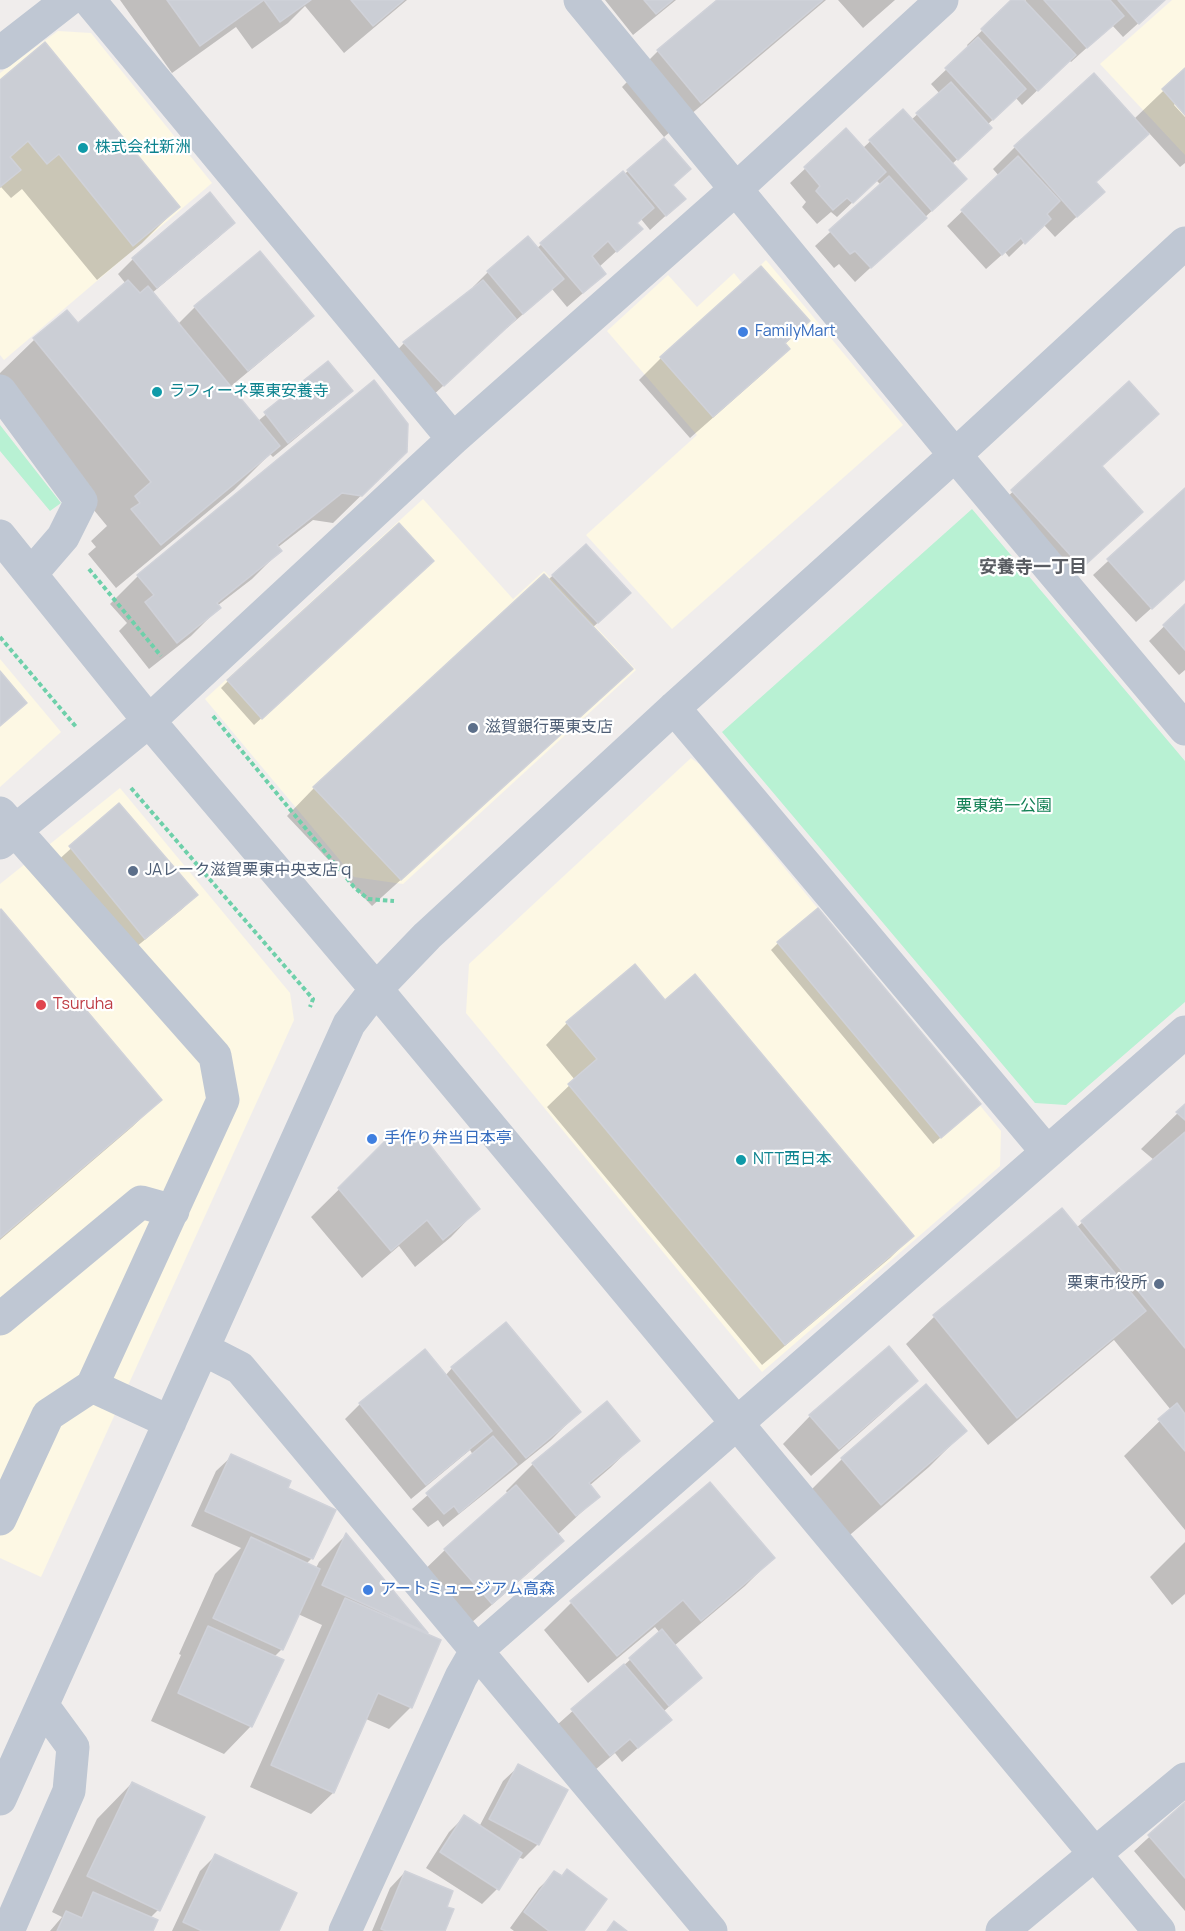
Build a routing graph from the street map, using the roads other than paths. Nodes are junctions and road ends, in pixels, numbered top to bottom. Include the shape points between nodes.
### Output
1 (68, 0) edge
2 (89, 0) edge
3 (580, 0) edge
4 (942, 0) edge
5 (0, 53) edge
6 (737, 188) junction
7 (1185, 243) edge
8 (0, 390) edge
9 (453, 439) junction
10 (955, 455) junction
11 (0, 536) edge
12 (31, 574) junction
13 (674, 708) junction
14 (1182, 718) edge
15 (148, 721) junction
16 (5, 829) edge
17 (376, 989) junction
18 (1185, 1032) edge
19 (1047, 1152) junction
20 (173, 1211) junction
21 (0, 1319) edge
22 (202, 1349) junction
23 (92, 1386) junction
24 (170, 1422) junction
25 (737, 1422) junction
26 (0, 1519) edge
27 (476, 1651) junction
28 (43, 1706) junction
29 (1185, 1779) edge
30 (0, 1799) edge
31 (1096, 1853) junction
32 (8, 1931) edge
33 (345, 1931) edge
34 (711, 1931) edge
35 (1002, 1931) edge
36 (1159, 1931) edge

1 - 5 street
2 - 9 street
3 - 6 street
4 - 6 street
6 - 9 street
6 - 10 street
7 - 10 street
8 - 12 street via 81,501 63,537
9 - 15 street
10 - 13 street
10 - 14 street
11 - 12 street
12 - 15 street
13 - 17 street via 436,928
13 - 19 street
15 - 16 street
15 - 17 street
16 - 20 street via 216,1056 223,1100
17 - 22 street via 349,1024
17 - 25 street
18 - 19 street
19 - 25 street
20 - 21 street via 141,1202
20 - 23 street
22 - 24 street
22 - 27 street via 240,1368
23 - 24 street
23 - 26 street via 48,1415
24 - 28 street
25 - 27 street
25 - 31 street
27 - 33 street
27 - 34 street
28 - 30 street
28 - 32 street via 73,1748 69,1791
29 - 31 street
31 - 35 street
31 - 36 street

